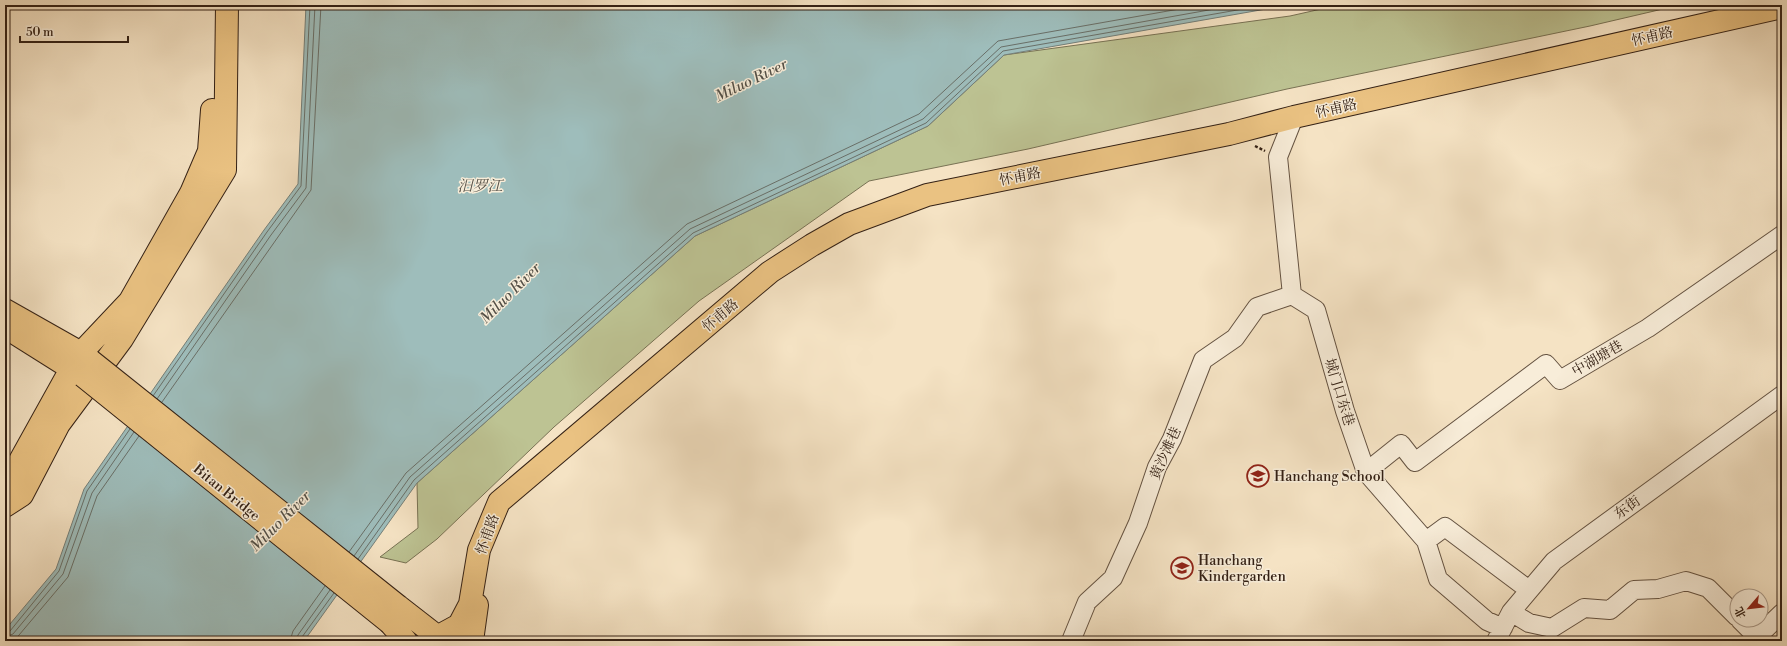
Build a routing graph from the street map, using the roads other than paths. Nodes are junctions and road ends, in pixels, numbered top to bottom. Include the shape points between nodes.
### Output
1 (219, 5) edge
2 (227, 5) edge
3 (1782, 7) edge
4 (1782, 19) edge
5 (1293, 120) junction
6 (1782, 235) edge
7 (1292, 295) junction
8 (5, 310) edge
9 (5, 327) edge
10 (82, 365) junction
11 (1782, 396) edge
12 (1366, 472) junction
13 (5, 492) edge
14 (5, 506) edge
15 (1426, 541) junction
16 (1529, 590) junction
17 (1729, 609) edge
18 (1511, 612) junction
19 (1782, 613) edge
20 (394, 615) junction
21 (1769, 626) edge
22 (1748, 628) edge
23 (1767, 628) edge
24 (1499, 634) edge
25 (440, 639) edge
26 (406, 641) edge
27 (472, 641) edge
28 (1071, 641) edge

1 - 10 main road via 209,151 192,193 130,301
2 - 14 main road via 225,170 122,339 58,424 22,495
3 - 5 main road, 怀甫路
4 - 5 main road
5 - 7 street via 1278,157
5 - 25 main road, 怀甫路 via 927,195 849,224 812,245 770,272 499,502 479,550 470,604 459,625
5 - 27 main road via 1239,138 928,202 853,230 806,255 506,508 486,552
6 - 12 street, 中湖塘巷 via 1648,328 1560,380 1546,364 1415,462 1401,444
7 - 12 street, 城门口东巷 via 1316,310 1345,411
7 - 28 street, 黄沙滩巷 via 1257,307 1235,338 1203,360 1172,439 1157,467 1138,523 1113,578 1087,602
8 - 10 main road
9 - 10 main road
10 - 13 main road via 12,475
10 - 20 main road, Bitan Bridge, bridge
11 - 16 street, 东街 via 1554,561
12 - 15 street, 城门口东巷
15 - 16 street via 1445,526
15 - 24 street, 城门口东巷 via 1438,580
16 - 18 street, 东街
17 - 18 street via 1708,588 1686,581 1658,589 1634,590 1610,610 1584,608 1552,628 1529,623
18 - 24 street, 东街
19 - 21 street
20 - 25 main road
20 - 26 main road
22 - 23 street via 1758,637

